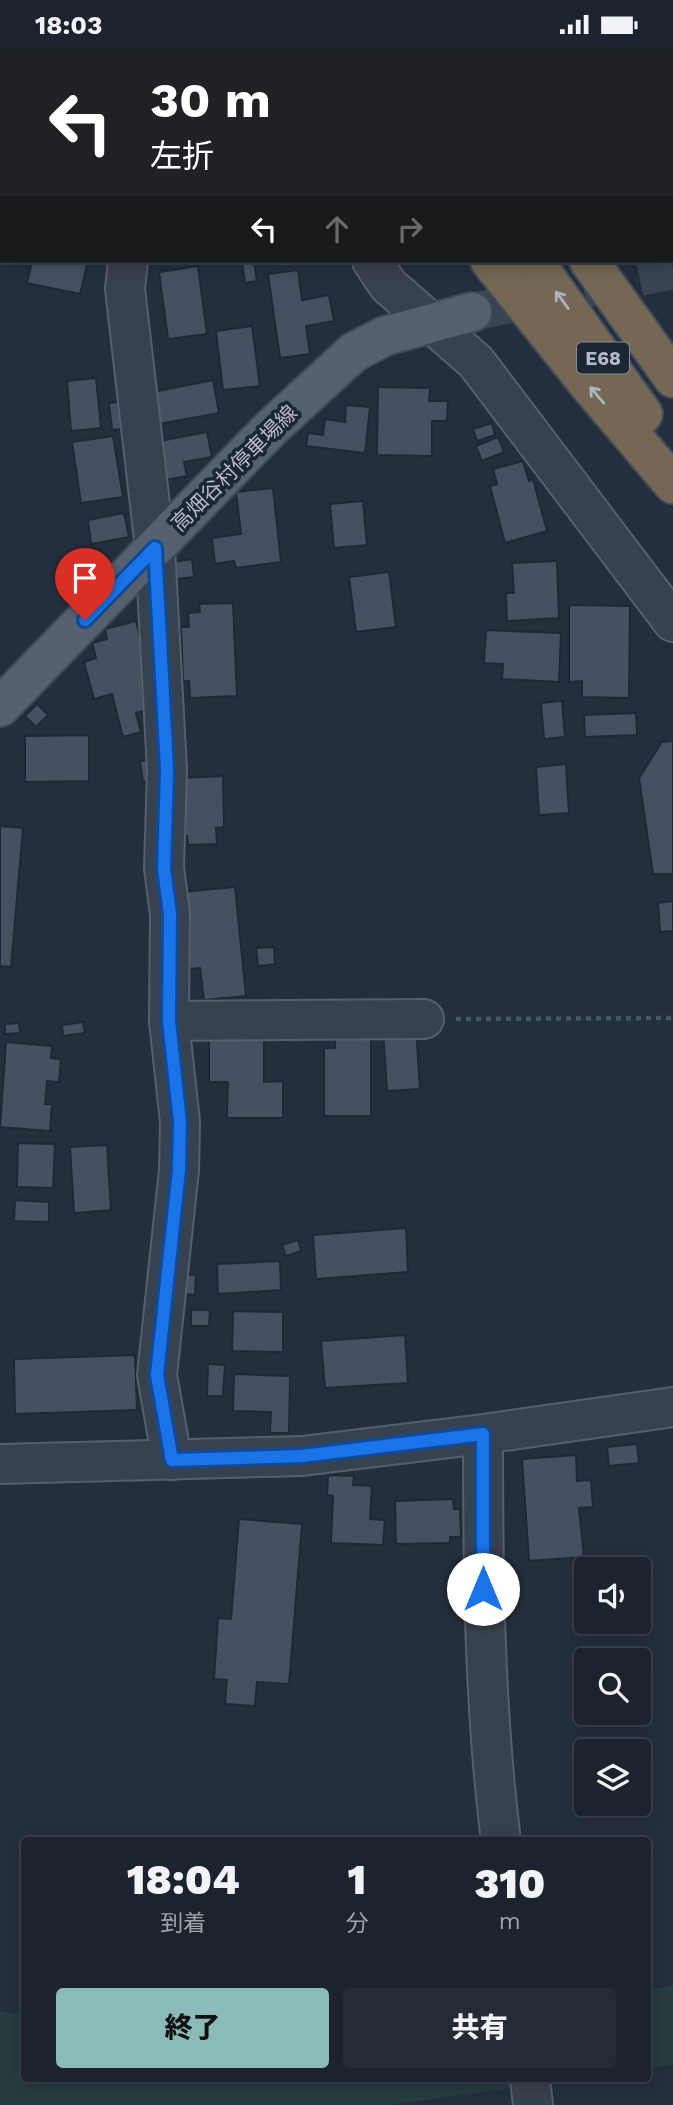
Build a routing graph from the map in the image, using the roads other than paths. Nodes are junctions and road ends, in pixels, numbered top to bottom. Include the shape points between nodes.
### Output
1 (128, 263) edge
2 (373, 263) edge
3 (492, 263) edge
4 (535, 263) edge
5 (590, 263) edge
6 (472, 312) tunnel mouth
7 (429, 323) junction
8 (673, 378) edge
9 (673, 456) edge
10 (673, 484) edge
11 (155, 548) junction
12 (673, 622) edge
13 (0, 707) edge
14 (424, 1019) road end
15 (169, 1021) junction
16 (673, 1408) edge
17 (483, 1434) junction
18 (172, 1460) junction
19 (0, 1464) edge
20 (501, 1837) edge
21 (530, 2082) edge
22 (533, 2105) edge

1 - 11 street via 125,289
2 - 7 street via 388,285
10 -> 3 highway
9 -> 4 highway, E68
5 - 8 highway, E68
6 - 7 main road, 高畑谷村停車場線
7 - 11 main road, 高畑谷村停車場線 via 385,336 354,352 270,429
7 - 12 street via 476,362
11 - 13 main road, 高畑谷村停車場線
11 - 15 street via 167,770 164,869 170,914
14 - 15 street
15 - 18 street via 180,1122 179,1170 157,1375
16 - 17 street
17 - 18 street via 302,1456
17 - 20 street via 483,1615
18 - 19 street
21 - 22 street

